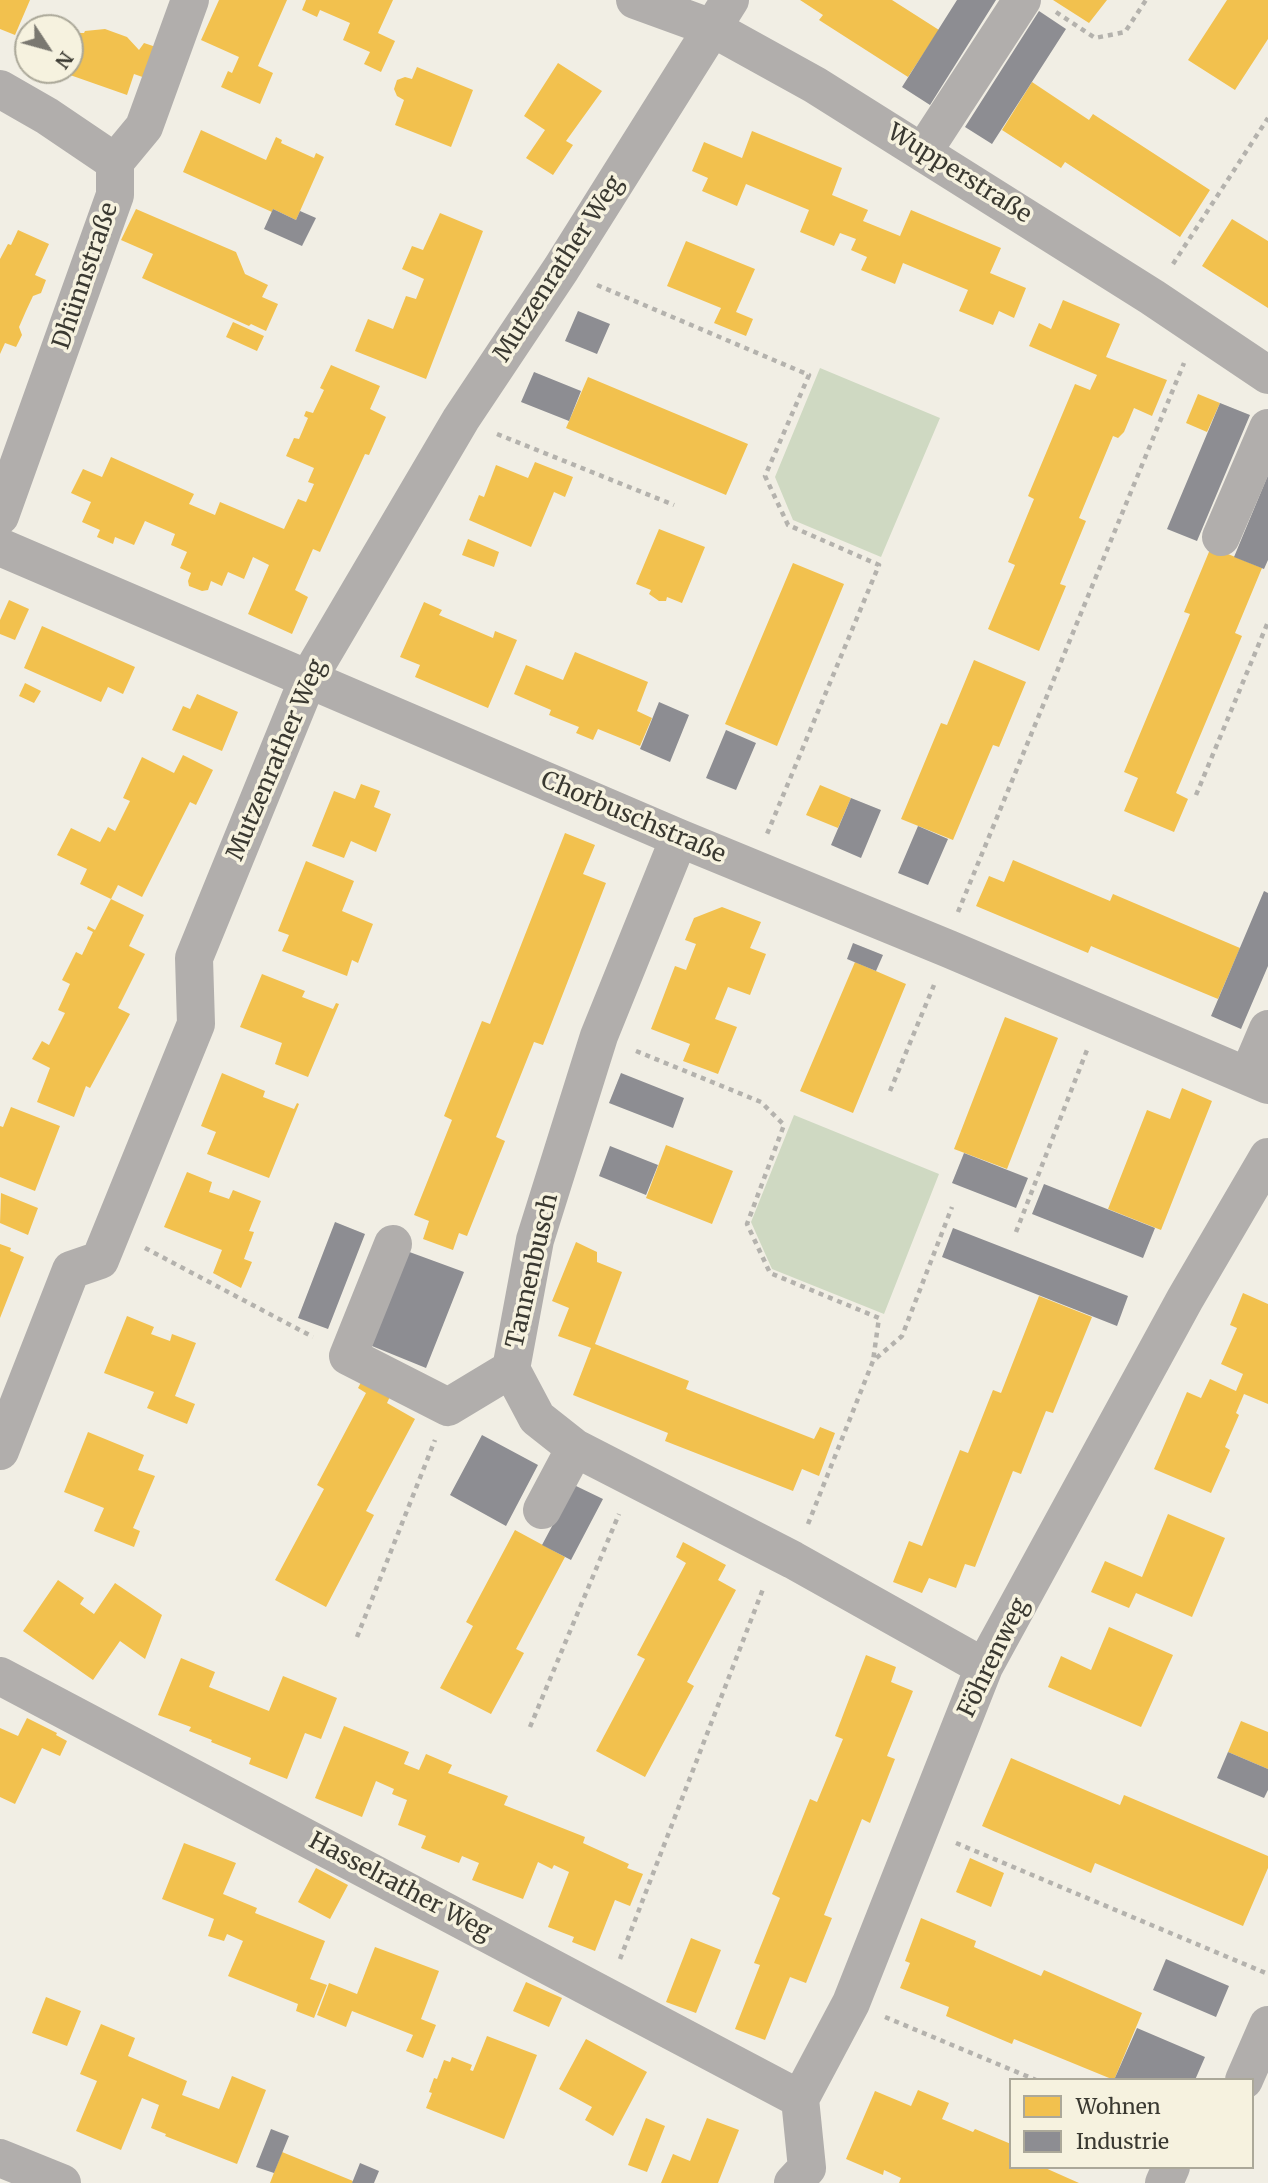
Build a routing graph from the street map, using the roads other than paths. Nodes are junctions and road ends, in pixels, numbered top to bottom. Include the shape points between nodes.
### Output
1 (190, 0) edge
2 (635, 0) edge
3 (1035, 4) edge
4 (721, 14) edge
5 (0, 89) edge
6 (923, 152) junction
7 (115, 162) junction
8 (1268, 375) edge
9 (1268, 428) edge
10 (0, 516) edge
11 (1221, 537) dead end
12 (0, 547) edge
13 (308, 679) junction
14 (679, 838) junction
15 (1268, 1029) edge
16 (1258, 1081) edge
17 (1268, 1157) edge
18 (393, 1244) dead end
19 (511, 1369) junction
20 (575, 1448) junction
21 (0, 1451) edge
22 (542, 1510) dead end
23 (984, 1667) junction
24 (0, 1676) edge
25 (1268, 2025) edge
26 (1245, 2078) edge
27 (800, 2099) junction
28 (0, 2158) edge
29 (62, 2183) edge
30 (793, 2183) edge

1 - 7 street via 144,127
2 - 4 street, Wupperstraße
3 - 6 street
4 - 6 street, Wupperstraße via 816,85
4 - 13 street, Mutzenrather Weg via 461,419
5 - 7 street
6 - 8 street, Wupperstraße
7 - 10 street, Dhünnstraße via 115,195
9 - 11 street
12 - 13 street, Chorbuschstraße
13 - 14 street, Chorbuschstraße
13 - 21 street, Mutzenrather Weg via 194,958 196,1024 100,1261 71,1270
14 - 16 street, Chorbuschstraße
14 - 19 street, Tannenbusch via 599,1036 535,1240
15 - 16 street
17 - 23 street, Föhrenweg
18 - 19 street via 348,1356 448,1407
19 - 20 street, Tannenbusch via 537,1418
20 - 22 street
20 - 23 street, Tannenbusch via 785,1556
23 - 27 street, Föhrenweg via 851,2003
24 - 27 street, Hasselrather Weg
25 - 26 street
27 - 30 street via 807,2168
28 - 29 street

